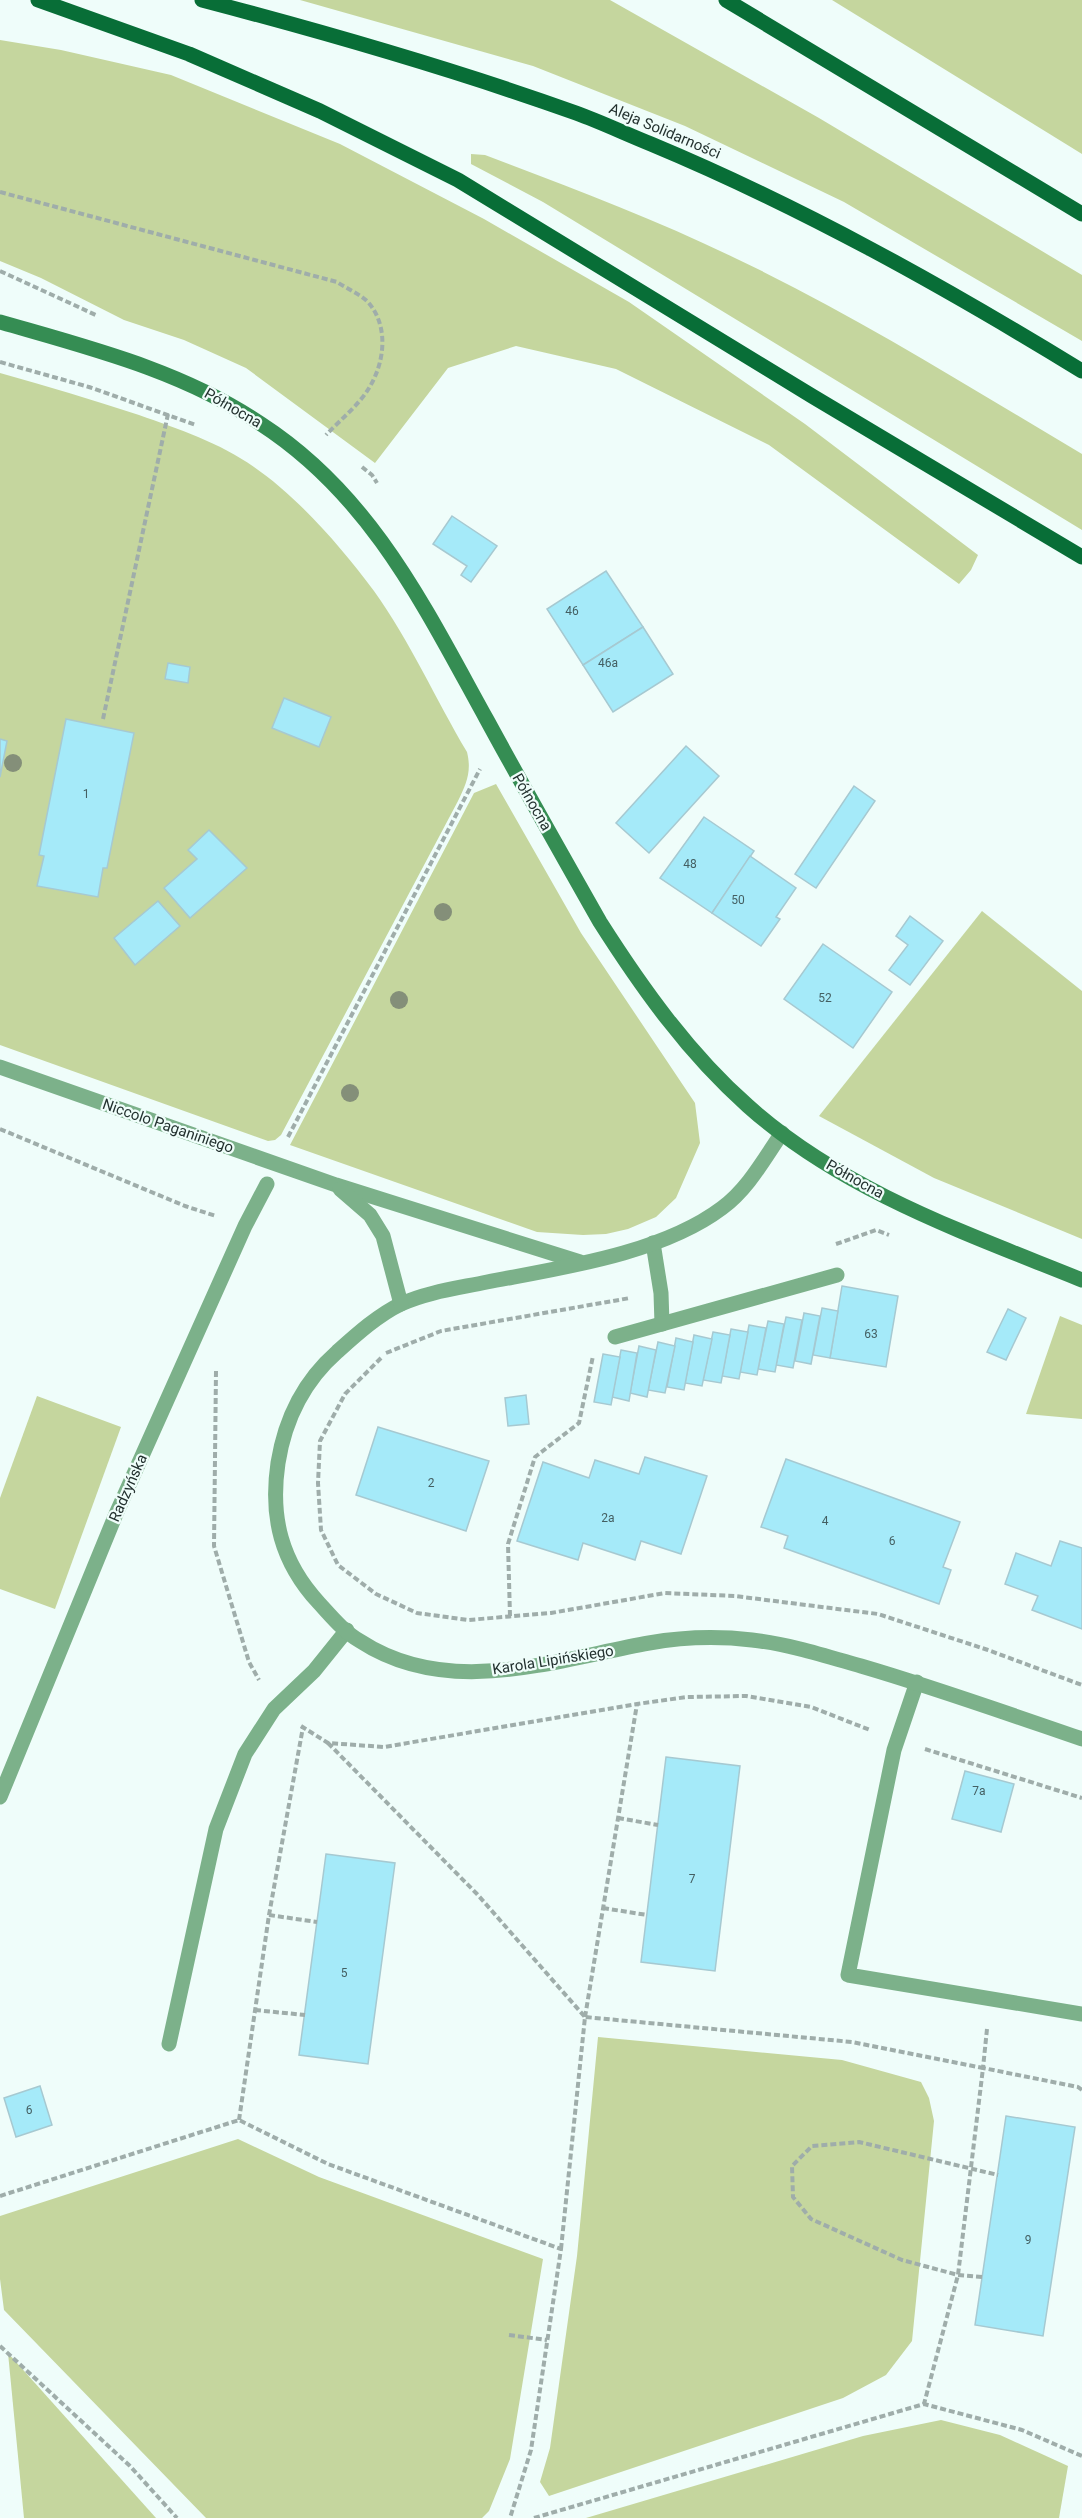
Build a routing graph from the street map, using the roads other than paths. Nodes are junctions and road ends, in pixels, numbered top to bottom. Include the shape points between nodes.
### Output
1 (38, 0) edge
2 (202, 0) edge
3 (726, 0) edge
4 (1082, 214) edge
5 (0, 322) edge
6 (1082, 371) edge
7 (1082, 557) edge
8 (0, 1067) edge
9 (782, 1133) junction
10 (267, 1184) dead end
11 (336, 1185) junction
12 (653, 1244) junction
13 (582, 1263) junction
14 (837, 1275) dead end
15 (1082, 1280) edge
16 (401, 1304) junction
17 (662, 1324) junction
18 (615, 1337) dead end
19 (347, 1630) junction
20 (917, 1682) junction
21 (1082, 1739) edge
22 (0, 1797) edge
23 (1082, 2014) edge
24 (169, 2044) dead end

1 - 7 main road via 189,54 320,111 458,180
2 - 6 main road, Aleja Solidarności via 317,30 577,113 706,167 889,258
3 - 4 main road
5 - 9 street, Północna via 182,379 261,424 338,486 386,546 420,600 600,922 631,970 690,1049 747,1106
8 - 11 street, Niccolo Paganiniego
9 - 12 street, Karola Lipińskiego via 750,1180 723,1208
9 - 15 street, Północna via 866,1187
10 - 22 street, Radzyńska via 116,1514
11 - 13 street, Niccolo Paganiniego
11 - 16 street, Niccolo Paganiniego via 370,1215 383,1236
12 - 13 street, Karola Lipińskiego
12 - 17 street
13 - 16 street, Karola Lipińskiego via 448,1290
14 - 17 street
16 - 19 street, Karola Lipińskiego via 323,1364 300,1394 279,1459 275,1495 286,1555 305,1588
17 - 18 street
19 - 20 street, Karola Lipińskiego via 359,1641 393,1657 458,1672 507,1671 648,1643 723,1637 758,1640
19 - 24 street via 314,1671 274,1709 245,1754 216,1829
20 - 21 street, Karola Lipińskiego
20 - 23 street via 897,1740 848,1976

